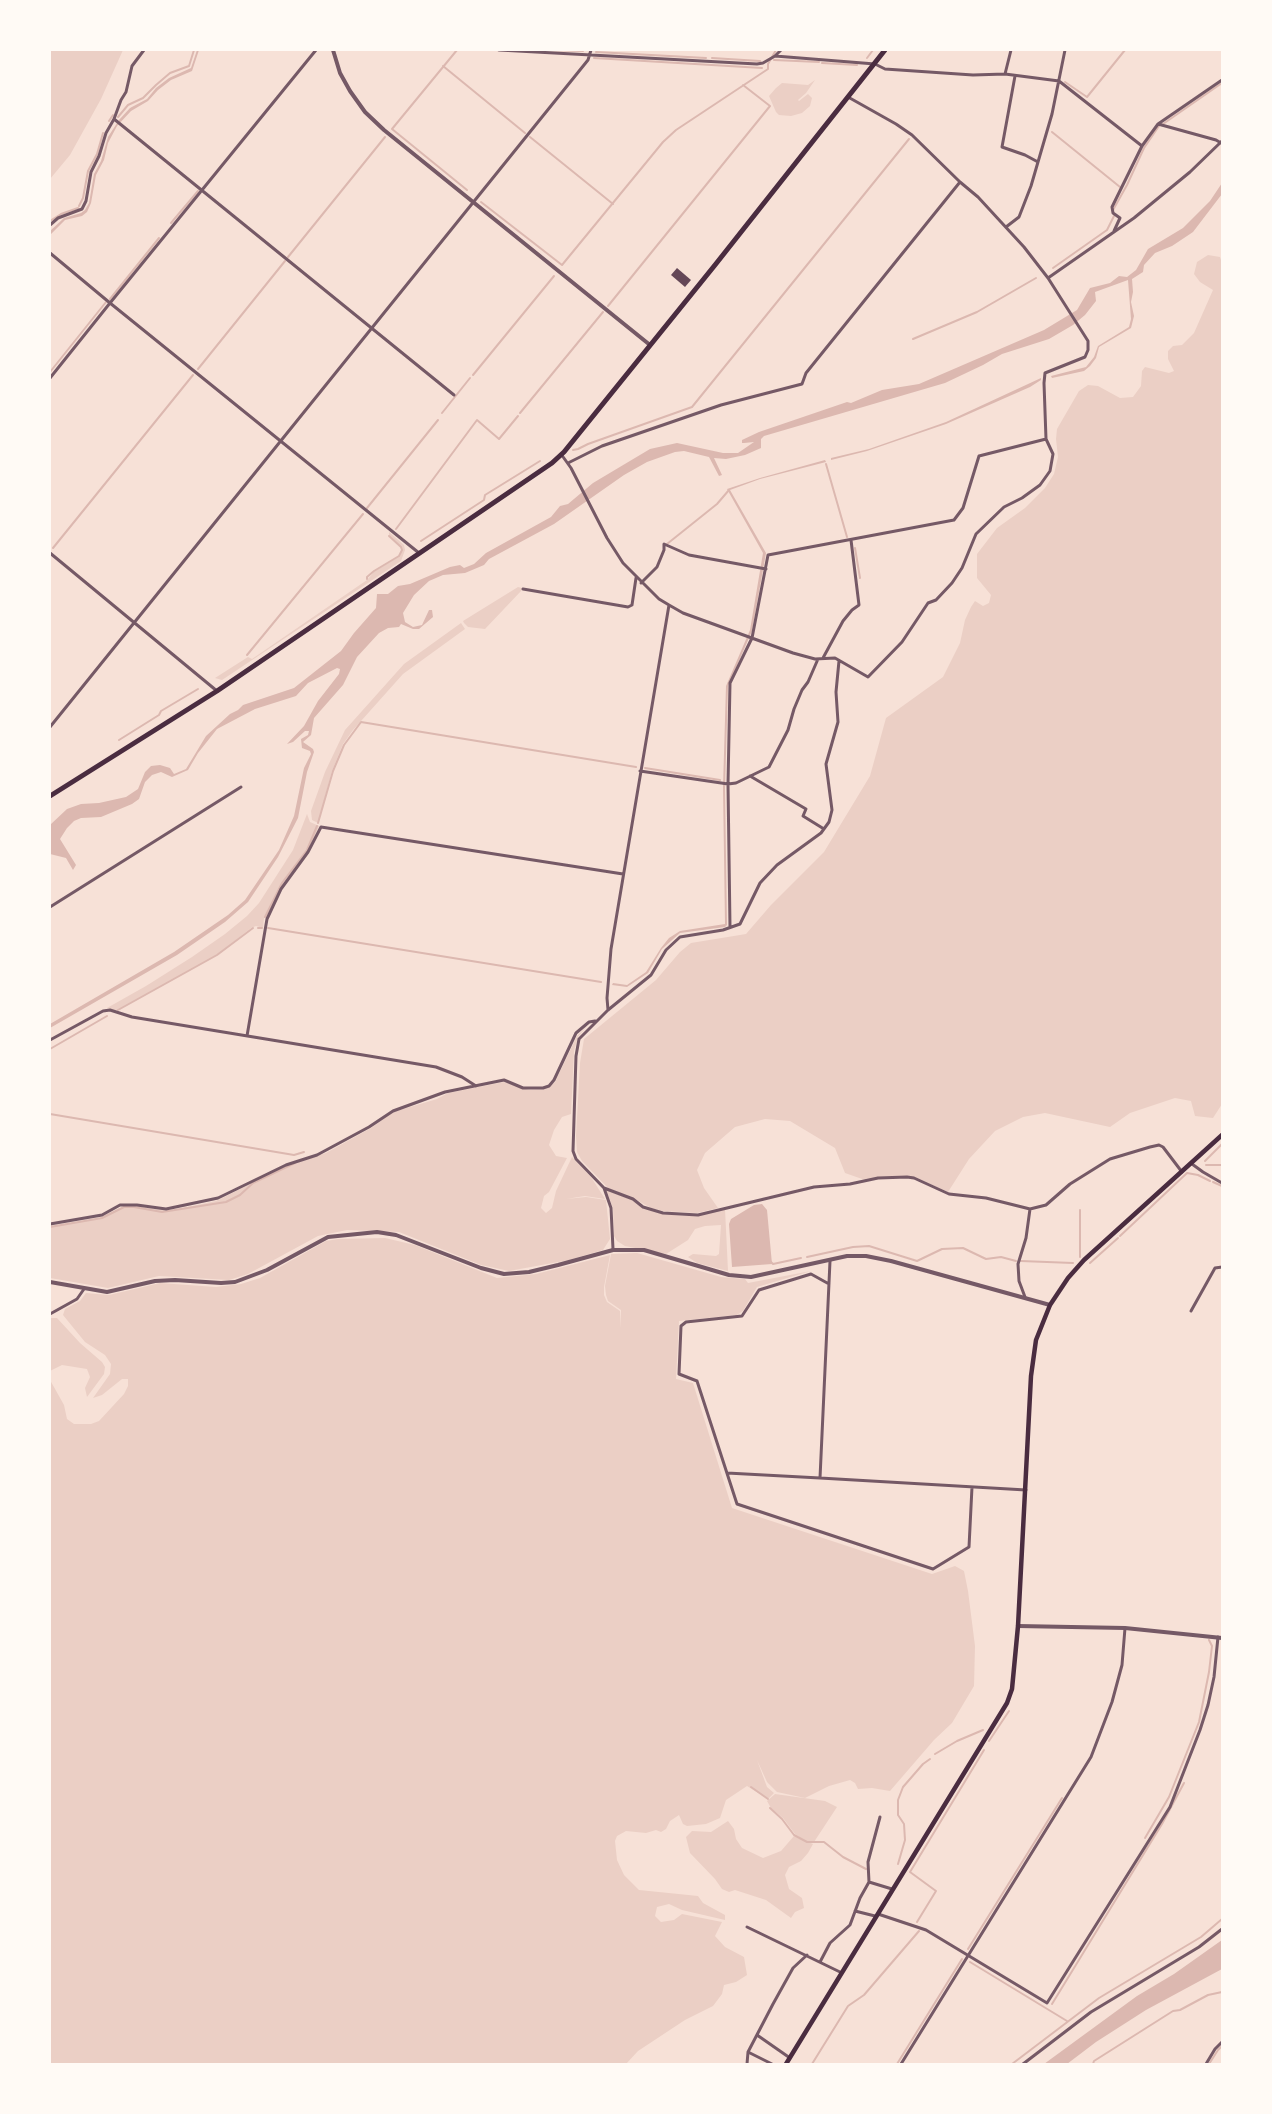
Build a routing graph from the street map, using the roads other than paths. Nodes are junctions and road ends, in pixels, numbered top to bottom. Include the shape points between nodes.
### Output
1 (144, 50) edge
2 (316, 50) edge
3 (333, 50) edge
4 (499, 50) edge
5 (781, 50) edge
6 (885, 50) edge
7 (1011, 50) edge
8 (1065, 50) edge
9 (590, 52) edge
10 (775, 56) junction
11 (875, 64) junction
12 (1005, 74) junction
13 (1015, 76) junction
14 (1059, 81) junction
15 (1222, 81) edge
16 (848, 97) junction
17 (114, 119) junction
18 (1158, 124) junction
19 (1222, 142) edge
20 (1142, 146) junction
21 (1038, 162) junction
22 (960, 182) junction
23 (202, 190) junction
24 (473, 202) junction
25 (50, 225) edge
26 (1006, 227) junction
27 (1114, 233) junction
28 (50, 253) edge
29 (1048, 278) junction
30 (110, 303) junction
31 (372, 329) junction
32 (650, 345) junction
33 (50, 378) edge
34 (454, 395) dead end
35 (1046, 439) junction
36 (280, 441) junction
37 (561, 454) junction
38 (568, 463) junction
39 (851, 540) junction
40 (50, 553) edge
41 (419, 553) junction
42 (765, 569) junction
43 (636, 578) junction
44 (641, 583) junction
45 (523, 589) dead end
46 (669, 605) junction
47 (134, 621) junction
48 (752, 638) junction
49 (821, 658) junction
50 (839, 661) junction
51 (217, 691) junction
52 (50, 727) edge
53 (640, 771) junction
54 (750, 776) junction
55 (728, 784) junction
56 (241, 786) dead end
57 (50, 796) edge
58 (824, 829) junction
59 (623, 874) junction
60 (50, 907) edge
61 (730, 927) junction
62 (608, 1010) junction
63 (598, 1020) junction
64 (247, 1036) junction
65 (50, 1040) edge
66 (476, 1086) junction
67 (1222, 1135) edge
68 (1192, 1164) junction
69 (1182, 1172) junction
70 (1222, 1183) edge
71 (604, 1188) junction
72 (1030, 1209) junction
73 (50, 1224) edge
74 (613, 1250) junction
75 (830, 1261) junction
76 (1222, 1267) edge
77 (50, 1282) edge
78 (829, 1284) junction
79 (84, 1288) junction
80 (1025, 1298) junction
81 (1050, 1305) junction
82 (1191, 1311) dead end
83 (50, 1314) edge
84 (727, 1473) junction
85 (820, 1478) junction
86 (972, 1487) junction
87 (1026, 1490) junction
88 (1018, 1626) junction
89 (1125, 1628) junction
90 (1220, 1637) edge
91 (880, 1817) dead end
92 (869, 1882) junction
93 (892, 1889) junction
94 (855, 1911) junction
95 (876, 1915) junction
96 (747, 1927) dead end
97 (1222, 1929) edge
98 (807, 1955) junction
99 (968, 1955) junction
100 (820, 1962) junction
101 (840, 1972) junction
102 (757, 2035) junction
103 (1222, 2042) edge
104 (748, 2052) junction
105 (790, 2058) junction
106 (747, 2064) edge
107 (772, 2064) edge
108 (786, 2064) edge
109 (901, 2064) edge
110 (1023, 2064) edge
111 (1206, 2064) edge

1 - 17 street via 132,66 130,82
2 - 23 street
3 - 24 street via 340,73 365,112
4 - 9 street
5 - 10 street
6 - 11 main road
7 - 12 street
8 - 14 street
9 - 10 street via 757,64
9 - 24 street via 588,60
10 - 11 street
11 - 12 street via 885,69
11 - 16 main road
12 - 13 street
13 - 14 street
13 - 21 street via 1002,147
14 - 20 street
14 - 21 street
15 - 18 street
16 - 22 street via 912,135
16 - 32 main road
17 - 23 street
17 - 25 street via 91,172 82,209
18 - 19 street
18 - 20 street
19 - 27 street
20 - 27 street via 1112,207 1120,218
21 - 26 street via 1024,208
22 - 26 street
22 - 38 street via 806,373 802,384 721,405 602,446
23 - 30 street
23 - 31 street
24 - 31 street
24 - 32 street
26 - 29 street
27 - 29 street
28 - 30 street
29 - 35 street via 1088,341 1088,350 1085,357 1045,373
30 - 33 street
30 - 36 street
31 - 34 street
31 - 36 street
32 - 37 main road
35 - 39 street via 979,456 963,508 954,520
35 - 50 street via 1053,454 1047,478 998,512 976,534 958,576 936,600 928,603 892,654 868,677
36 - 41 street
36 - 47 street
37 - 38 street
37 - 41 main road via 543,471
38 - 43 street via 601,528
39 - 42 street via 768,555
39 - 49 street via 860,605 843,621
40 - 47 street
41 - 51 main road
42 - 44 street via 689,555 664,544 657,567
42 - 48 street
43 - 44 street
43 - 45 street via 632,605 628,607
44 - 46 street
46 - 48 street
46 - 53 street
47 - 51 street
47 - 52 street
48 - 49 street via 782,650
48 - 55 street via 730,683
49 - 50 street
49 - 54 street via 802,690 770,767
50 - 58 street via 838,722 826,764 832,815
51 - 57 main road
53 - 55 street
53 - 59 street
54 - 55 street
54 - 58 street via 806,809 803,816
55 - 61 street
56 - 60 street
58 - 61 street via 777,865 760,883 740,924
59 - 62 street via 611,949
59 - 64 street via 321,827 281,889 267,920
61 - 62 street via 680,937 666,950 651,975
62 - 63 street
63 - 66 street via 576,1033 549,1086 523,1088 504,1080
63 - 71 street via 579,1039 573,1151
64 - 65 street via 107,1010
64 - 66 street via 436,1067
66 - 73 street via 445,1092 393,1111 317,1155 286,1165 218,1198 173,1209 120,1205 102,1215
67 - 68 main road
68 - 69 main road
68 - 70 street
69 - 72 street via 1159,1145 1140,1149 1110,1159 1070,1184 1046,1205
69 - 81 main road via 1084,1260
71 - 72 street via 663,1213 698,1215 814,1187 878,1178 914,1178 949,1194
71 - 74 street via 611,1208
72 - 80 street via 1017,1272
74 - 75 street via 644,1250 729,1275 752,1277
74 - 79 street via 529,1272 504,1274 396,1234 350,1233 328,1237 235,1282 155,1281 107,1292
75 - 78 street
75 - 80 street via 866,1256
76 - 82 street via 1215,1268
77 - 79 street
78 - 84 street via 811,1274 792,1279 759,1290 742,1316 686,1322 681,1326 679,1374 697,1381
78 - 85 street
79 - 83 street via 77,1299
80 - 81 street
81 - 87 main road via 1036,1340 1031,1376
84 - 85 street
84 - 86 street via 737,1504 933,1569 969,1547
85 - 86 street
86 - 87 street
87 - 88 main road
88 - 89 street
88 - 93 main road via 1007,1703
89 - 90 street
89 - 99 street via 1122,1665 1091,1756
90 - 99 street via 1208,1705 1170,1807 1047,2003
91 - 92 street via 868,1862
92 - 93 street
92 - 94 street
93 - 95 main road
94 - 95 street
94 - 100 street via 850,1925 830,1943
95 - 99 street via 926,1930
95 - 101 main road
96 - 98 street
97 - 110 street via 1091,2012
98 - 100 street
98 - 102 street via 793,1968
99 - 109 street
100 - 101 street
101 - 105 main road
102 - 104 street
102 - 105 street
103 - 111 street
104 - 106 street
104 - 107 street
105 - 108 main road

